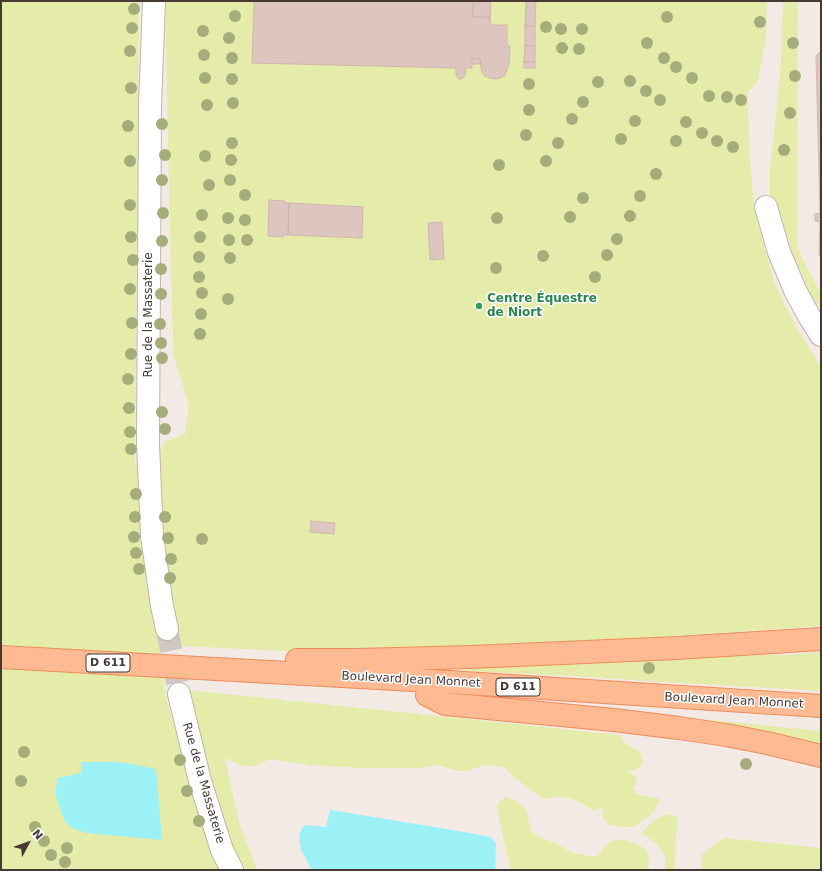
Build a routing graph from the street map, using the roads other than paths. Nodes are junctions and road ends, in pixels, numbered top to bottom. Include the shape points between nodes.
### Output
1 (154, 1) edge
2 (766, 207) dead end
3 (821, 335) edge
4 (167, 629) tunnel mouth
5 (821, 639) edge
6 (1, 657) edge
7 (1, 668) edge
8 (216, 668) junction
9 (179, 694) tunnel mouth
10 (427, 695) junction
11 (821, 706) edge
12 (821, 717) edge
13 (821, 756) edge
14 (232, 870) edge

1 - 4 street, Rue de la Massaterie via 150,106 148,444 152,536
2 - 3 street via 779,252 795,290
5 - 8 main road via 471,657 240,660
6 - 8 main road, Boulevard Jean Monnet / D 611
7 - 10 main road, Boulevard Jean Monnet / D 611
8 - 11 main road, Boulevard Jean Monnet / D 611
9 - 14 street, Rue de la Massaterie via 200,781 222,850
10 - 12 main road, Boulevard Jean Monnet / D 611
10 - 13 main road via 445,704 678,728 767,743

